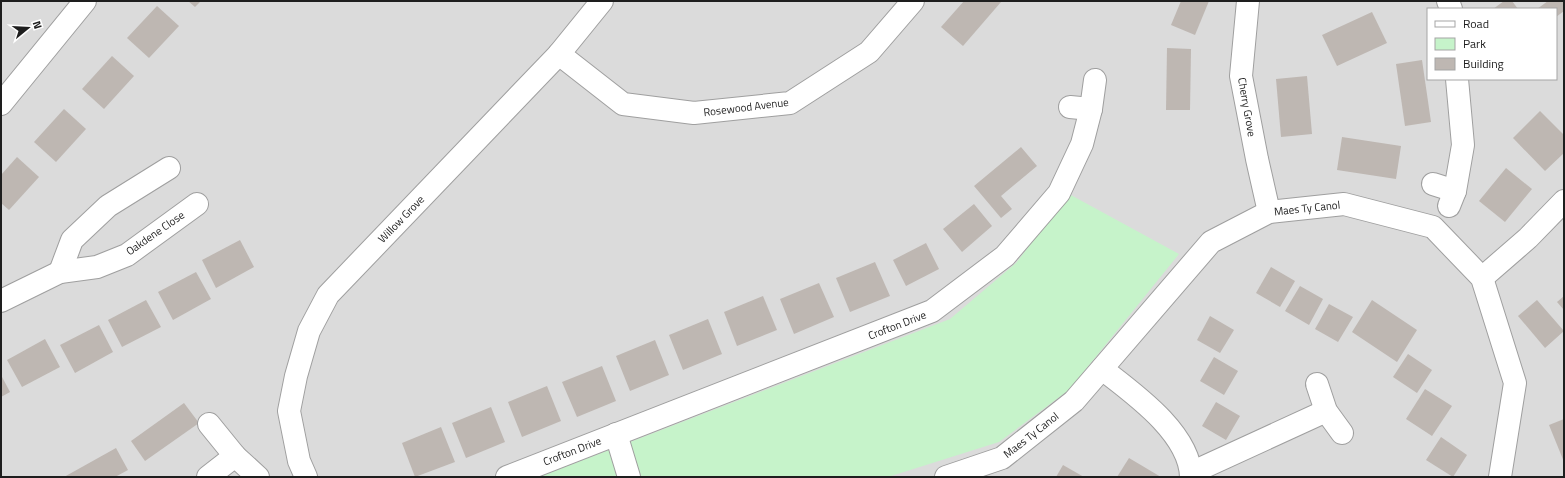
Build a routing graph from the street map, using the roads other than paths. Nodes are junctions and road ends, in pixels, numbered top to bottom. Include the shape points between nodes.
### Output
1 (85, 1) edge
2 (602, 1) edge
3 (913, 1) edge
4 (1248, 1) edge
5 (558, 54) junction
6 (1096, 80) dead end
7 (1457, 80) edge
8 (1, 104) edge
9 (1070, 107) dead end
10 (1091, 109) junction
11 (169, 168) dead end
12 (1433, 184) dead end
13 (1564, 201) edge
14 (197, 204) dead end
15 (1269, 212) junction
16 (60, 272) junction
17 (1482, 278) junction
18 (1, 301) edge
19 (1102, 369) junction
20 (1317, 384) dead end
21 (1326, 411) junction
22 (209, 424) dead end
23 (1342, 433) dead end
24 (616, 434) junction
25 (235, 456) junction
26 (1191, 475) edge
27 (208, 477) edge
28 (258, 477) edge
29 (306, 477) edge
30 (507, 477) edge
31 (629, 477) edge
32 (946, 477) edge
33 (1500, 477) edge

1 - 8 street
2 - 5 street, Willow Grove
3 - 5 street, Rosewood Avenue via 869,52 790,103 694,114 623,104
4 - 15 street, Cherry Grove via 1241,76
5 - 29 street, Willow Grove via 328,295 309,331 289,411 299,461
6 - 10 street, Crofton Drive
7 - 12 street via 1463,145 1452,198
9 - 10 street
10 - 24 street, Crofton Drive via 1082,144 1059,192 1005,256 932,311
11 - 16 street via 108,206 72,240
13 - 17 street via 1528,238
14 - 16 street, Oakdene Close via 127,255 97,266
15 - 17 street, Maes Ty Canol via 1344,204 1433,227
15 - 19 street, Maes Ty Canol via 1211,242
16 - 18 street, Oakdene Close
17 - 33 street, Maes Ty Canol via 1515,383
19 - 26 street via 1145,401 1182,444
19 - 32 street, Maes Ty Canol via 1074,401 1002,458
20 - 21 street
21 - 23 street
21 - 26 street
22 - 25 street
24 - 30 street, Crofton Drive
24 - 31 street, Crofton Drive
25 - 27 street
25 - 28 street

